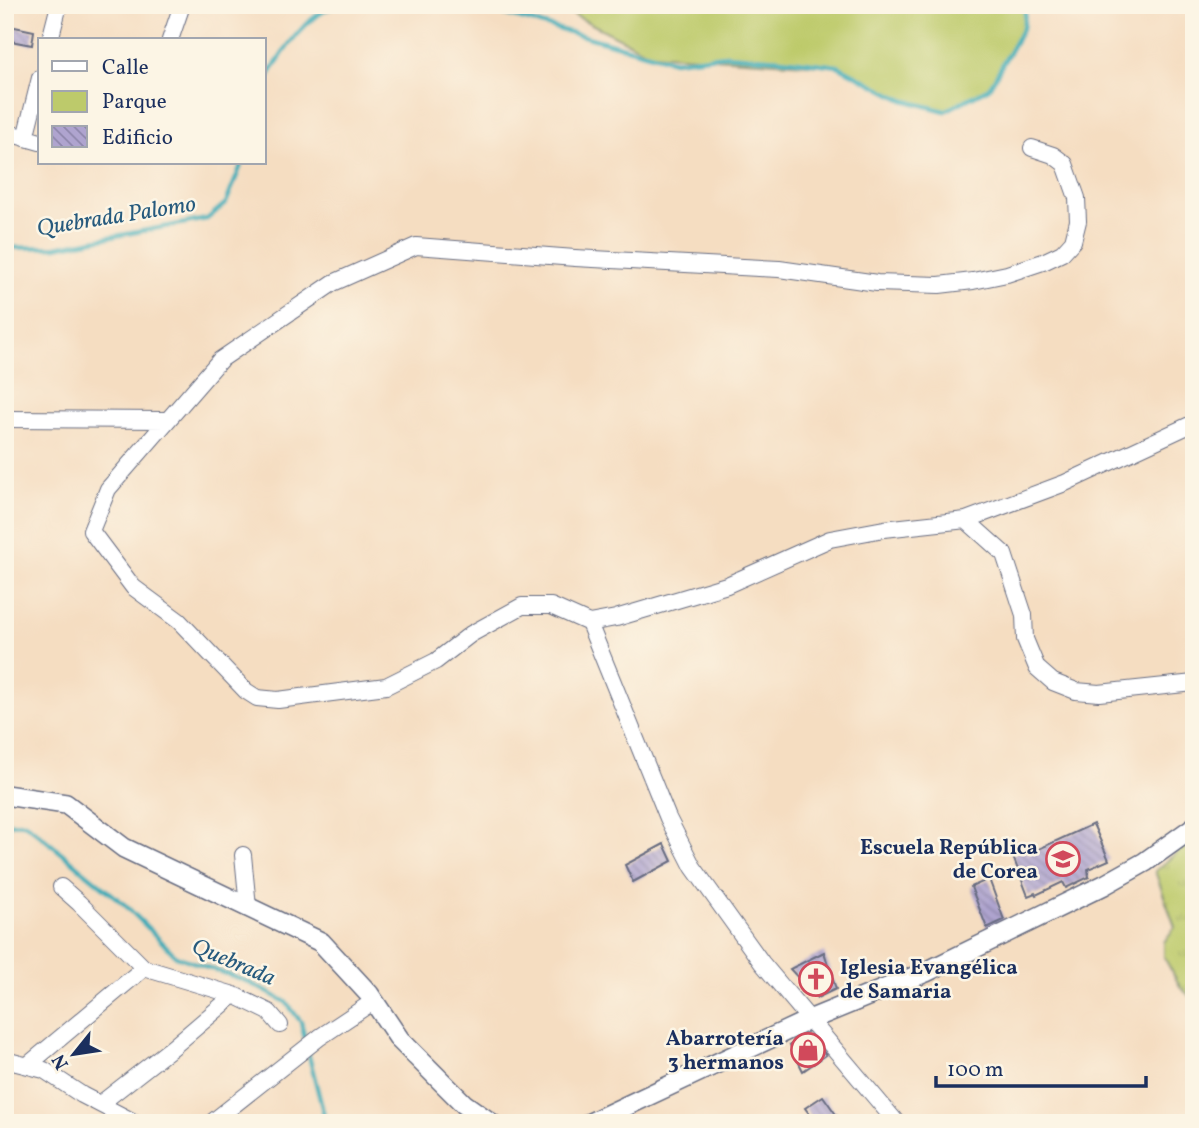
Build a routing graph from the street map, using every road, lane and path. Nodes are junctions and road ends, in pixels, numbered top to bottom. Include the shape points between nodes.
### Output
1 (59, 5) edge
2 (182, 5) edge
3 (51, 38) edge
4 (171, 38) edge
5 (38, 94) edge
6 (5, 132) edge
7 (32, 140) edge
8 (1032, 148) dead end
9 (5, 419) edge
10 (167, 421) junction
11 (1194, 423) edge
12 (966, 520) junction
13 (589, 623) junction
14 (1194, 683) edge
15 (5, 795) edge
16 (1194, 827) edge
17 (243, 855) dead end
18 (61, 887) dead end
19 (248, 907) junction
20 (144, 968) junction
21 (234, 995) junction
22 (374, 1001) junction
23 (809, 1020) junction
24 (280, 1025) dead end
25 (5, 1060) edge
26 (28, 1065) junction
27 (100, 1104) junction
28 (136, 1123) edge
29 (211, 1123) edge
30 (491, 1123) edge
31 (590, 1123) edge
32 (897, 1123) edge

1 - 3 street
2 - 4 street
5 - 7 street
6 - 7 street
8 - 10 street via 1065,164 1077,198 1077,221 1073,241 1062,253 1007,274 939,285 877,283 779,269 416,246 332,283 220,360
9 - 10 street
10 - 13 street via 107,489 91,531 133,587 178,621 257,698 278,700 386,686 436,661 471,634 522,606 551,606
11 - 12 street via 1065,483
12 - 13 street via 830,539 727,584
12 - 14 street via 1004,554 1024,615 1025,639 1037,668 1053,682 1099,694
13 - 23 street via 668,818 693,867
15 - 19 street via 66,804 124,848
16 - 23 street via 1104,885 926,972
17 - 19 street
18 - 20 street
19 - 22 street via 321,942
20 - 21 street
20 - 26 street
21 - 24 street via 269,1012
21 - 27 street
22 - 29 street via 320,1037
22 - 30 street via 400,1040 464,1104
23 - 31 street
23 - 32 street
25 - 26 street
26 - 27 street
27 - 28 street

